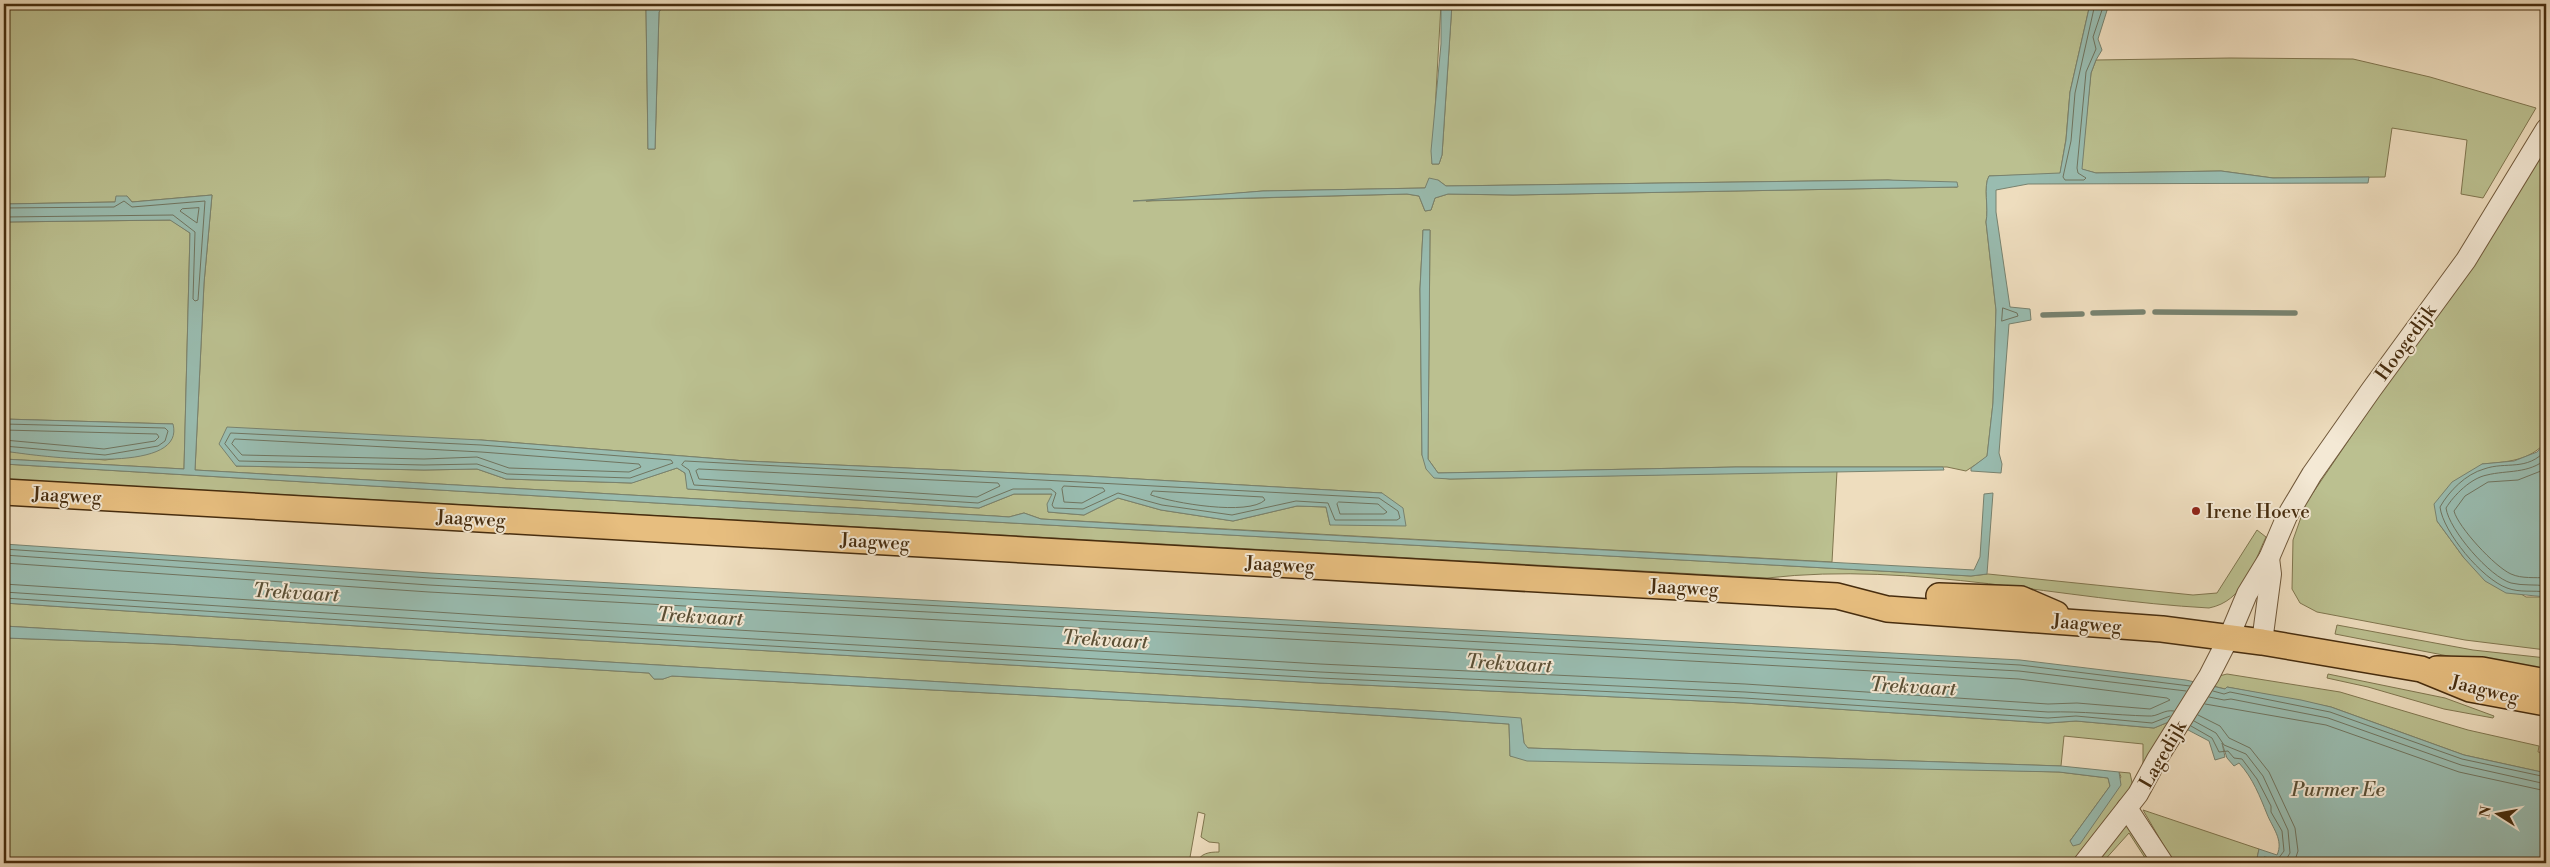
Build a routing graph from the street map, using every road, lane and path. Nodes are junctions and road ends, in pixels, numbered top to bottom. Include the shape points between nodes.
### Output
1 (2546, 129) edge
2 (4, 492) edge
3 (2269, 558) junction
4 (2229, 638) junction
5 (2262, 642) junction
6 (2421, 669) junction
7 (2546, 682) edge
8 (2546, 703) edge
9 (2127, 808) junction
10 (2084, 863) edge
11 (2162, 863) edge

1 - 3 street, Hoogedijk via 2466,260 2312,474 2287,516
2 - 4 main road, Jaagweg via 1837,596 1887,608 2077,622
3 - 4 street, Hoogedijk via 2247,594
3 - 5 street, Hoogedijk via 2271,574
4 - 5 main road, Jaagweg
4 - 9 street, Lagedijk
5 - 6 main road, Jaagweg
6 - 7 main road via 2482,670
6 - 8 main road, Jaagweg via 2470,689
9 - 10 street, Lagedijk
9 - 11 street

